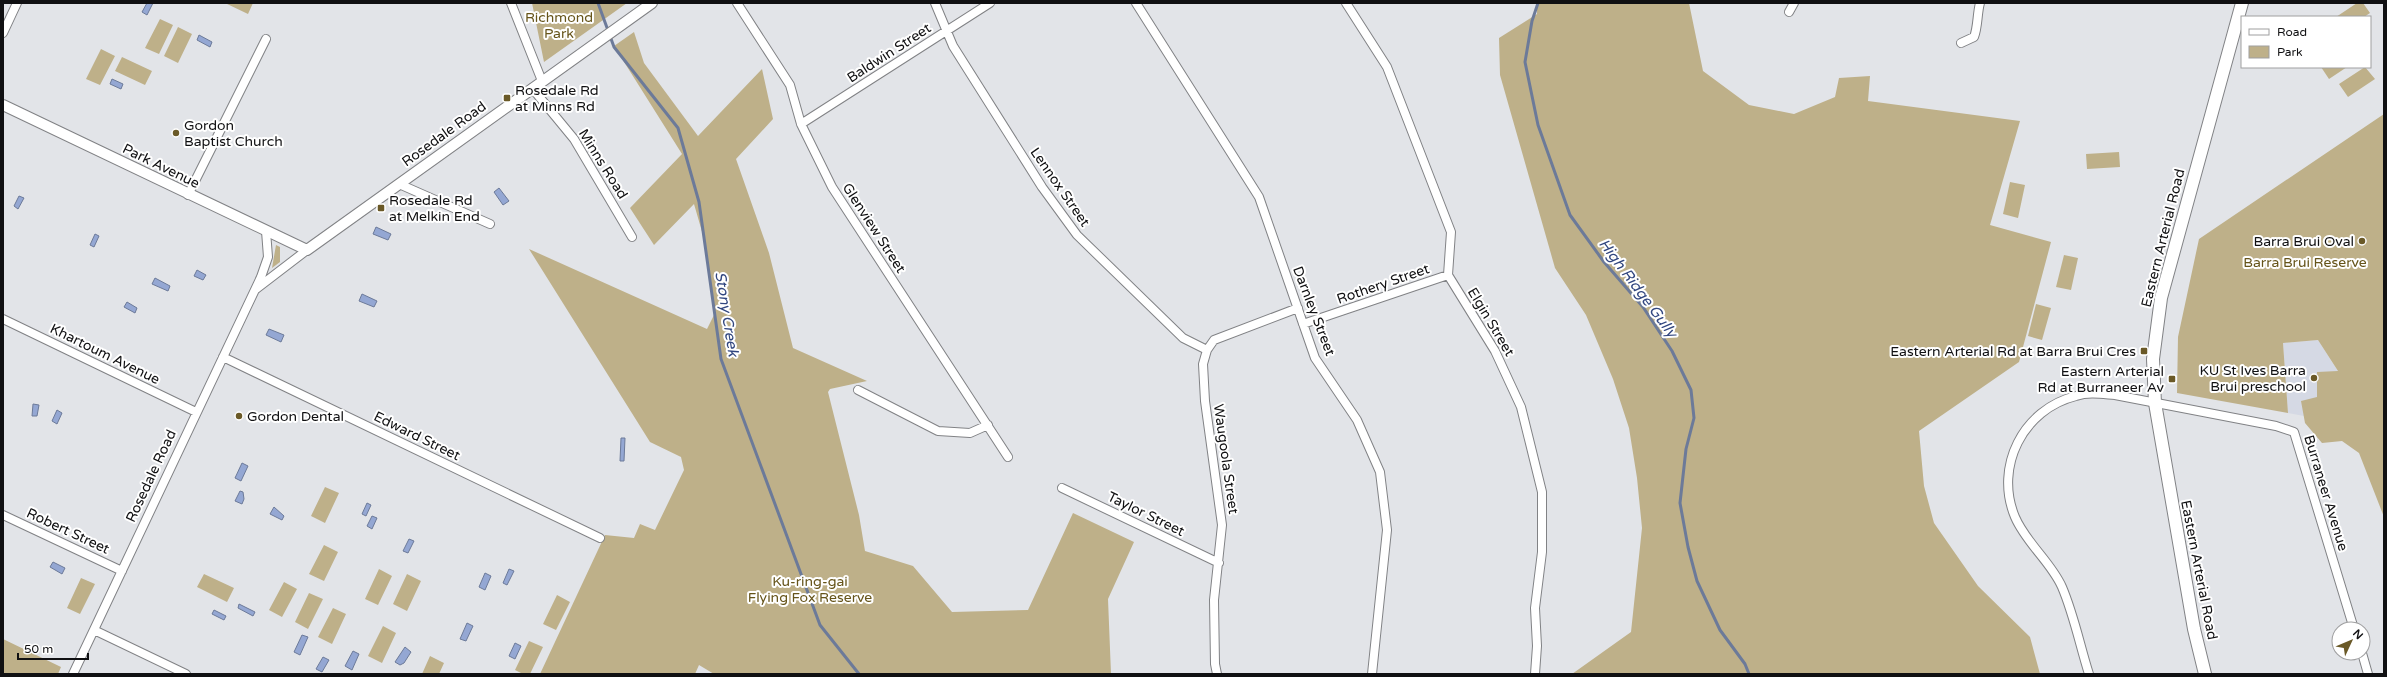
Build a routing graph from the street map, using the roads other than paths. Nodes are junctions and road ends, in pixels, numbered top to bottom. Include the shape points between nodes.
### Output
1 (17, 3) edge
2 (511, 3) edge
3 (652, 3) edge
4 (737, 3) edge
5 (935, 3) edge
6 (990, 3) edge
7 (1136, 3) edge
8 (1346, 3) edge
9 (1794, 3) edge
10 (1980, 3) edge
11 (2242, 3) edge
12 (1789, 12) dead end
13 (947, 30) junction
14 (3, 33) edge
15 (266, 39) dead end
16 (1961, 43) dead end
17 (542, 81) junction
18 (532, 88) junction
19 (3, 105) edge
20 (801, 124) junction
21 (399, 184) junction
22 (188, 195) junction
23 (490, 224) dead end
24 (266, 231) junction
25 (632, 237) dead end
26 (307, 250) junction
27 (1448, 275) junction
28 (254, 291) junction
29 (1298, 308) junction
30 (3, 319) edge
31 (1303, 324) junction
32 (1207, 350) junction
33 (223, 357) junction
34 (858, 390) dead end
35 (2155, 402) junction
36 (196, 412) junction
37 (988, 426) junction
38 (1008, 457) dead end
39 (1062, 488) dead end
40 (3, 514) edge
41 (600, 538) dead end
42 (1219, 564) junction
43 (122, 571) junction
44 (2352, 621) edge
45 (94, 630) junction
46 (2364, 661) edge
47 (73, 674) edge
48 (186, 674) edge
49 (1217, 674) edge
50 (1372, 674) edge
51 (1535, 674) edge
52 (2089, 674) edge
53 (2205, 674) edge
54 (2368, 674) edge

1 - 14 street
2 - 17 street
3 - 17 street, Rosedale Road
4 - 20 street, Glenview Street via 790,85
5 - 13 street, Lennox Street
6 - 13 street, Baldwin Street
7 - 29 street, Darnley Street via 1259,197
8 - 27 street via 1387,67 1451,232
9 - 12 street
10 - 16 street via 1974,37
11 - 35 main road, Eastern Arterial Road via 2161,298 2153,359
13 - 20 street, Baldwin Street
13 - 32 street, Lennox Street via 953,46 1042,187 1077,235 1183,338
15 - 22 street
17 - 18 street, Rosedale Road
18 - 21 street, Rosedale Road
18 - 25 street, Minns Road via 574,139
19 - 22 street, Park Avenue
20 - 37 street, Glenview Street via 832,188
21 - 23 street
21 - 26 street, Rosedale Road
22 - 24 street, Park Avenue
24 - 26 street, Park Avenue
24 - 28 street, Rosedale Road via 268,257
26 - 28 street, Rosedale Road
27 - 31 street, Rothery Street
27 - 51 street, Elgin Street via 1495,351 1521,407 1542,492 1542,552 1535,608
28 - 33 street, Rosedale Road
29 - 31 street, Darnley Street
29 - 32 street via 1214,340
30 - 36 street, Khartoum Avenue
31 - 50 street, Darnley Street via 1315,358 1357,420 1380,472 1387,530
32 - 42 street, Waugoola Street via 1203,364 1205,401 1222,525
33 - 36 street, Rosedale Road
33 - 41 street, Edward Street
34 - 37 street via 938,431 970,433
35 - 44 street, Burraneer Avenue via 2276,426 2294,432
35 - 52 street via 2093,393 2061,401 2037,416 2028,426 2011,458 2008,488 2015,517 2061,586
35 - 53 main road, Eastern Arterial Road
36 - 43 street, Rosedale Road
37 - 38 street, Glenview Street
39 - 42 street, Taylor Street
40 - 43 street, Robert Street
42 - 49 street, Waugoola Street via 1214,600
43 - 45 street, Rosedale Road
45 - 47 street, Rosedale Road
45 - 48 street
46 - 54 street

